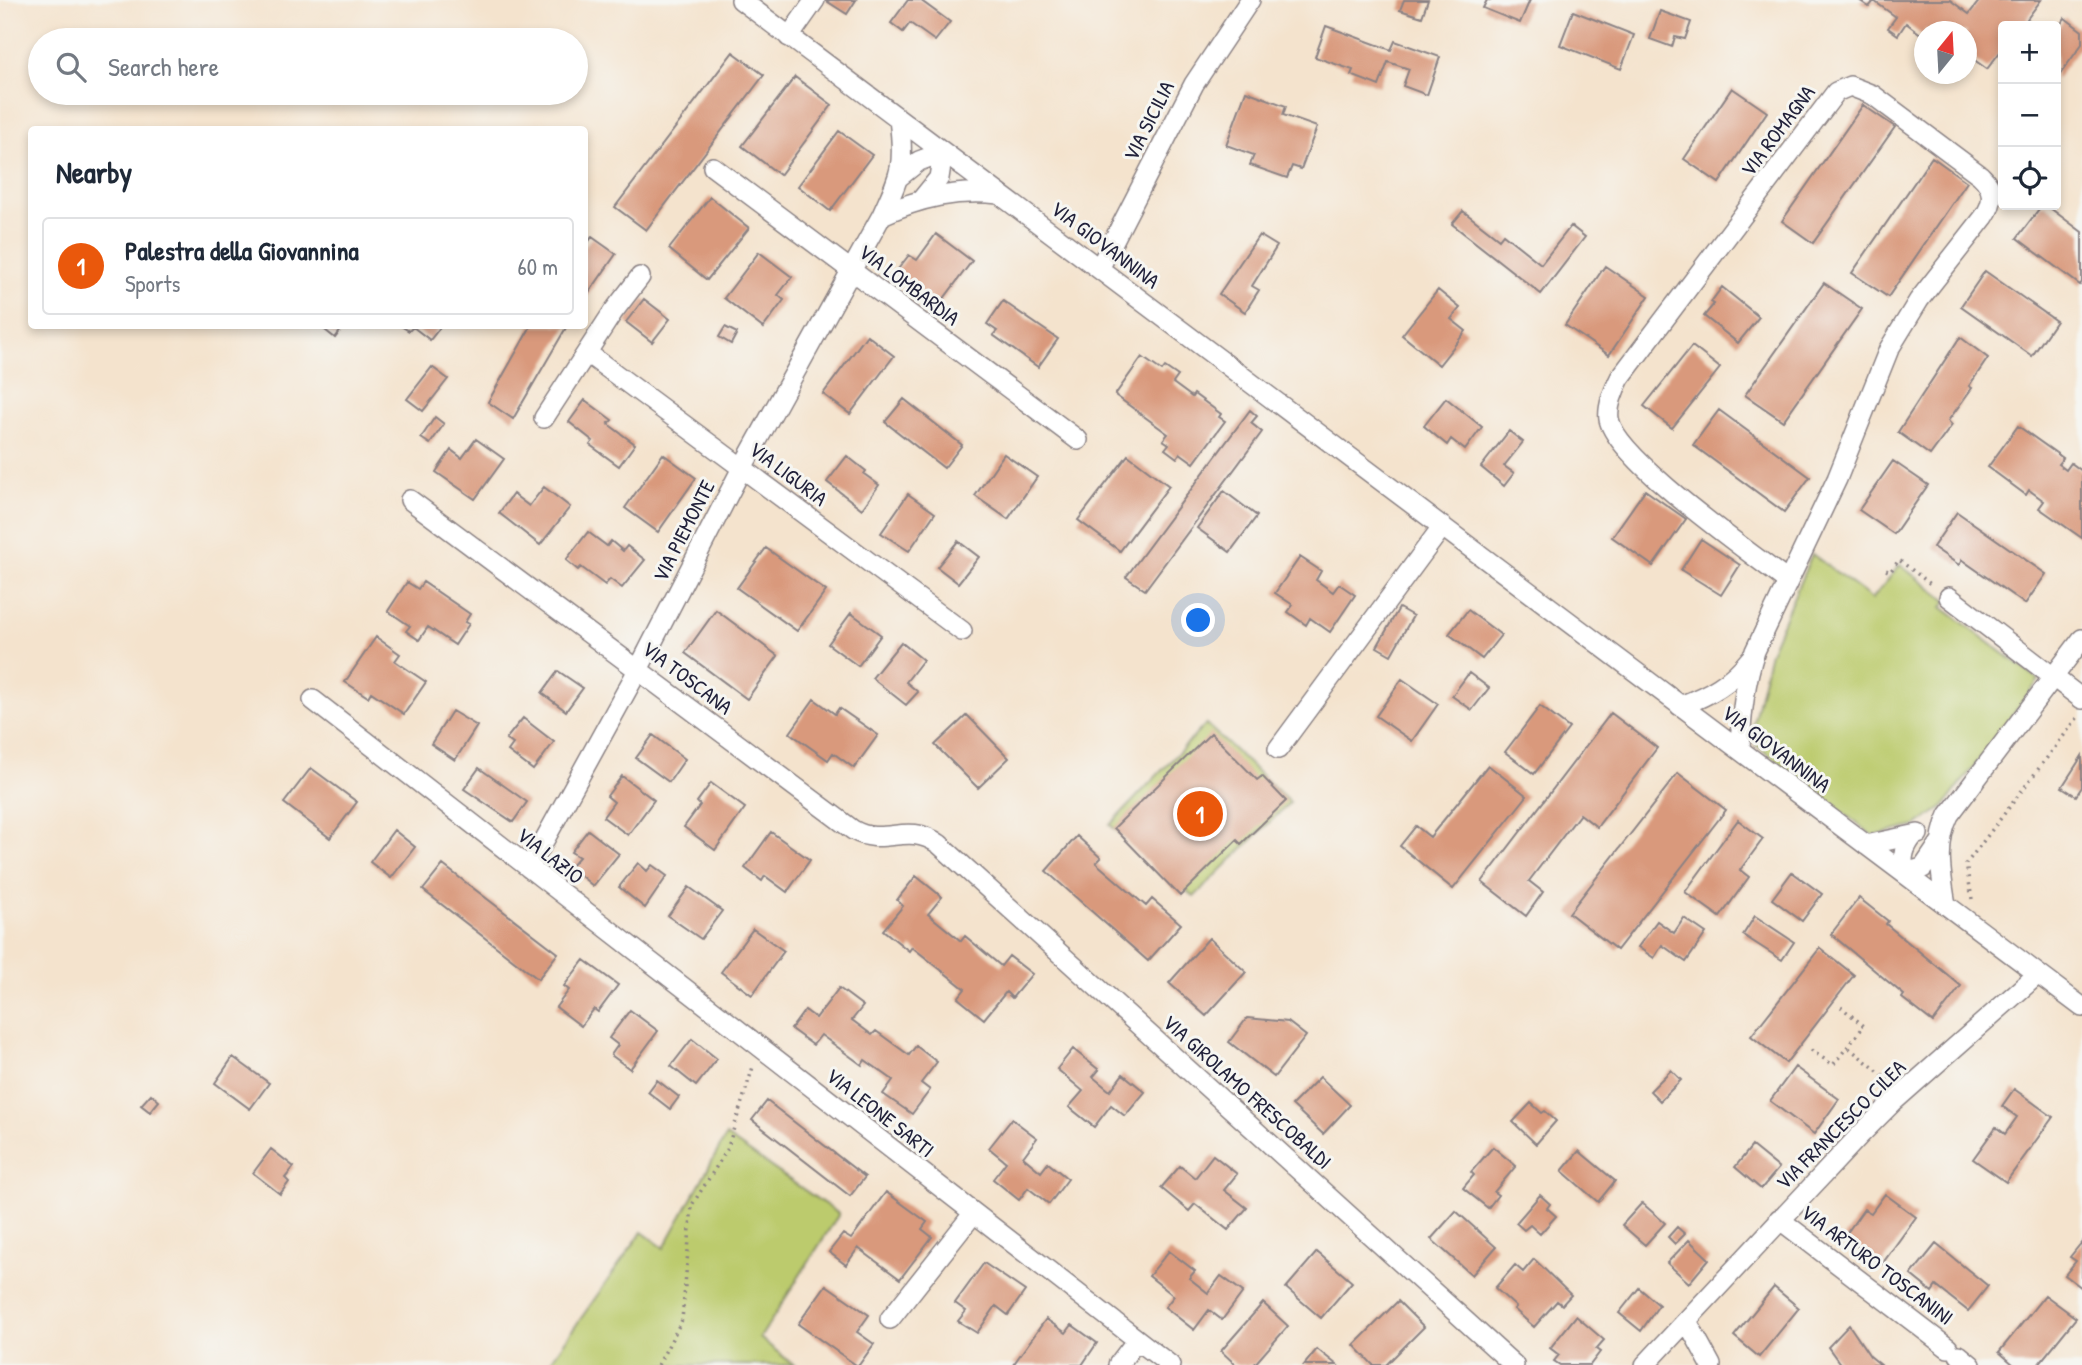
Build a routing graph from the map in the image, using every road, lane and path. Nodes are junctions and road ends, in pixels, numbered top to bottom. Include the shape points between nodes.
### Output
1 (741, 0) edge
2 (815, 0) edge
3 (1250, 0) edge
4 (789, 37) junction
5 (899, 119) junction
6 (943, 152) junction
7 (713, 167) dead end
8 (899, 177) junction
9 (999, 194) junction
10 (922, 199) junction
11 (882, 215) junction
12 (1099, 269) junction
13 (851, 270) junction
14 (640, 277) dead end
15 (587, 353) junction
16 (544, 418) dead end
17 (1078, 440) dead end
18 (742, 468) junction
19 (410, 500) dead end
20 (1442, 527) junction
21 (1886, 570) dead end
22 (1787, 581) junction
23 (1949, 597) joint
24 (962, 631) dead end
25 (2082, 639) edge
26 (1755, 651) junction
27 (638, 670) junction
28 (2053, 677) junction
29 (1746, 684) junction
30 (1725, 685) junction
31 (2082, 699) edge
32 (313, 700) dead end
33 (1681, 706) junction
34 (2082, 712) edge
35 (1711, 729) junction
36 (1278, 748) dead end
37 (1740, 750) junction
38 (1948, 815) junction
39 (1914, 835) junction
40 (1940, 843) junction
41 (1866, 845) junction
42 (950, 853) joint
43 (529, 869) junction
44 (1904, 873) junction
45 (1946, 905) junction
46 (1978, 929) junction
47 (2038, 974) junction
48 (1841, 1007) dead end
49 (2082, 1007) edge
50 (1848, 1047) junction
51 (760, 1048) junction
52 (1811, 1050) dead end
53 (1904, 1093) junction
54 (973, 1214) junction
55 (1779, 1219) junction
56 (890, 1319) dead end
57 (1687, 1321) junction
58 (1138, 1340) junction
59 (1959, 1356) edge
60 (658, 1365) edge
61 (1118, 1365) edge
62 (1170, 1365) edge
63 (1514, 1365) edge
64 (1645, 1365) edge
65 (1711, 1365) edge

1 - 4 street, VIA GIOVANNINA
2 - 4 street
3 - 12 street, VIA SICILIA via 1194,84
4 - 5 street, VIA GIOVANNINA
5 - 6 street, VIA GIOVANNINA
5 - 8 street, VIA PIEMONTE via 903,148
6 - 8 street via 919,161
6 - 9 street, VIA GIOVANNINA
6 - 10 street via 939,178
7 - 13 street, VIA LOMBARDIA
8 - 11 street, VIA PIEMONTE
9 - 10 street via 963,192
9 - 12 street, VIA GIOVANNINA
10 - 11 street
11 - 13 street, VIA PIEMONTE
12 - 20 street, VIA GIOVANNINA
13 - 17 street, VIA LOMBARDIA
13 - 18 street, VIA PIEMONTE
14 - 15 street
15 - 16 street
15 - 18 street, VIA LIGURIA
18 - 24 street, VIA LIGURIA
18 - 27 street, VIA PIEMONTE
19 - 27 street, VIA TOSCANA
20 - 33 street, VIA GIOVANNINA
20 - 36 street
21 - 23 path via 1890,572 1899,560
22 - 22 street, VIA ROMAGNA via 1837,479 1892,342 1992,202 1991,189 1980,175 1872,95 1850,86 1836,92 1620,378 1609,412 1618,439 1642,466
22 - 26 street, VIA ROMAGNA
23 - 28 street
25 - 28 street
26 - 29 street, VIA ROMAGNA
26 - 30 street, VIA ROMAGNA
27 - 42 street, VIA TOSCANA via 853,830 875,838 907,832 924,835
27 - 43 street, VIA PIEMONTE
28 - 31 street
28 - 38 street
29 - 35 street, VIA ROMAGNA via 1730,715
29 - 37 street, VIA ROMAGNA
30 - 33 street, VIA ROMAGNA
30 - 35 street, VIA ROMAGNA
32 - 43 street, VIA LAZIO
33 - 35 street, VIA GIOVANNINA
34 - 46 path via 1966,864
35 - 37 street, VIA GIOVANNINA
37 - 41 street, VIA GIOVANNINA
38 - 39 street
38 - 40 street
39 - 41 street
39 - 44 street via 1905,846
40 - 44 street via 1923,868
40 - 45 street
41 - 44 street, VIA GIOVANNINA
42 - 63 street, VIA GIROLAMO FRESCOBALDI
43 - 51 street, VIA LAZIO
44 - 45 street, VIA GIOVANNINA
45 - 46 street, VIA GIOVANNINA
46 - 47 street, VIA GIOVANNINA
47 - 49 street, VIA GIOVANNINA
47 - 53 street, VIA FRANCESCO CILEA
48 - 50 path via 1864,1026
50 - 52 path via 1833,1065
50 - 53 path
51 - 54 street, VIA LEONE SARTI
51 - 60 path via 727,1150 692,1205 682,1320
53 - 55 street, VIA FRANCESCO CILEA
54 - 56 street
54 - 58 street, VIA LEONE SARTI
55 - 57 street, VIA FRANCESCO CILEA
55 - 59 street, VIA ARTURO TOSCANINI
57 - 64 street, VIA FRANCESCO CILEA
57 - 65 street
58 - 61 street
58 - 62 street, VIA LEONE SARTI

